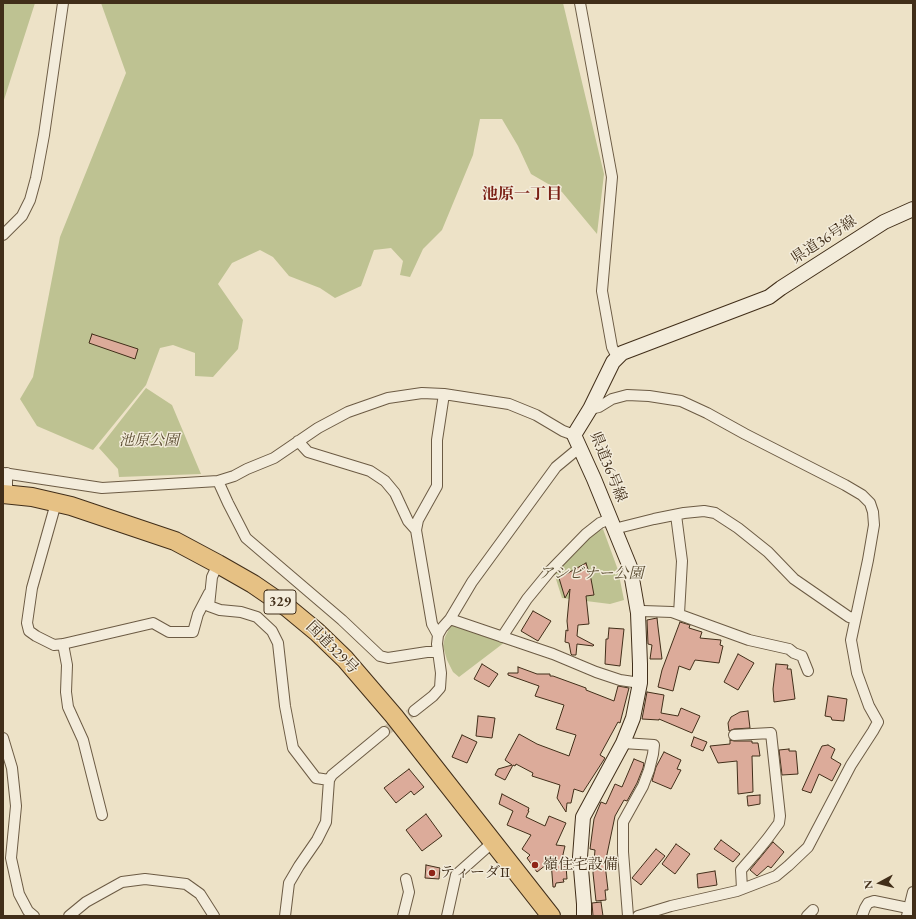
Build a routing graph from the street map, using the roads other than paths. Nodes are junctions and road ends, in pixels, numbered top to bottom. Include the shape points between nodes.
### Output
1 (62, 3) edge
2 (580, 3) edge
3 (913, 209) edge
4 (3, 235) edge
5 (617, 357) junction
6 (444, 394) junction
7 (590, 409) junction
8 (298, 441) junction
9 (577, 441) junction
10 (5, 473) edge
11 (218, 481) junction
12 (5, 494) edge
13 (56, 503) junction
14 (676, 515) junction
15 (612, 524) junction
16 (416, 530) junction
17 (218, 564) junction
18 (210, 593) junction
19 (638, 613) junction
20 (679, 614) junction
21 (854, 618) junction
22 (450, 619) junction
23 (438, 635) junction
24 (502, 636) junction
25 (63, 644) junction
26 (438, 652) junction
27 (808, 671) dead end
28 (640, 683) junction
29 (414, 711) tunnel mouth
30 (384, 732) tunnel mouth
31 (734, 735) dead end
32 (3, 738) edge
33 (623, 744) junction
34 (329, 780) junction
35 (102, 815) dead end
36 (493, 842) junction
37 (406, 879) dead end
38 (742, 889) junction
39 (913, 892) edge
40 (908, 912) edge
41 (34, 916) edge
42 (69, 916) edge
43 (214, 916) edge
44 (285, 916) edge
45 (403, 916) edge
46 (447, 916) edge
47 (551, 916) edge
48 (584, 916) edge
49 (628, 916) edge
50 (638, 916) edge
51 (862, 916) edge

1 - 4 street via 36,178 22,216
2 - 5 street via 612,178 602,291 612,347
3 - 5 main road, 県道36号線 via 884,222 769,297
5 - 7 main road, 県道36号線
6 - 8 street via 422,393 388,398 348,412
6 - 9 street via 509,404 536,415
6 - 16 street via 437,440 437,486 418,520
7 - 9 main road, 県道36号線
7 - 21 street via 627,395 681,401 862,495 870,503 874,525
8 - 11 street via 274,458
8 - 16 street via 308,452 370,471 385,481 395,493 408,521
9 - 15 main road, 県道36号線
9 - 22 street via 472,582
10 - 11 street via 102,488
10 - 12 street
11 - 26 street via 246,538 380,656 388,658
12 - 13 highway, 国道329号 / 329
13 - 17 highway, 国道329号 / 329 via 174,541
13 - 25 street via 32,588 26,623 29,631 36,636 54,645
14 - 15 street
14 - 20 street via 682,562
14 - 21 street via 704,512 715,513 726,519 768,552 794,579
15 - 19 main road, 県道36号線 via 630,567
15 - 24 street via 600,523 550,571
16 - 23 street via 432,624
17 - 18 street via 212,577
17 - 36 highway, 国道329号 / 329 via 288,608 345,659 394,716
18 - 25 street via 198,614 193,632 169,632 153,623
18 - 34 street via 209,606 257,617 272,631 278,644 284,706 293,748 316,778
19 - 20 street via 643,611
19 - 28 main road, 県道36号線
20 - 27 street via 749,640 788,649 802,656
21 - 38 street via 851,640 857,673 878,722 850,765 808,847 776,876
22 - 23 street
22 - 24 street
23 - 26 street
24 - 28 street via 596,672
25 - 35 street via 68,707 83,740
26 - 29 street via 440,688
28 - 33 main road, 県道36号線 via 633,718
30 - 34 street
31 - 38 street via 771,733 780,816 779,823 741,870
32 - 41 street via 12,768 16,806 12,858 19,894 28,911
33 - 48 main road, 県道36号線 via 583,817 580,857
33 - 49 street via 654,745 643,786 623,822 622,852
34 - 44 street via 326,822 289,884
36 - 46 street via 456,875
36 - 47 highway, 国道329号 / 329
37 - 45 street via 409,892
38 - 50 street
39 - 40 street
40 - 51 street via 874,900 868,903
42 - 43 street via 86,902 122,882 144,879 186,884 200,894

